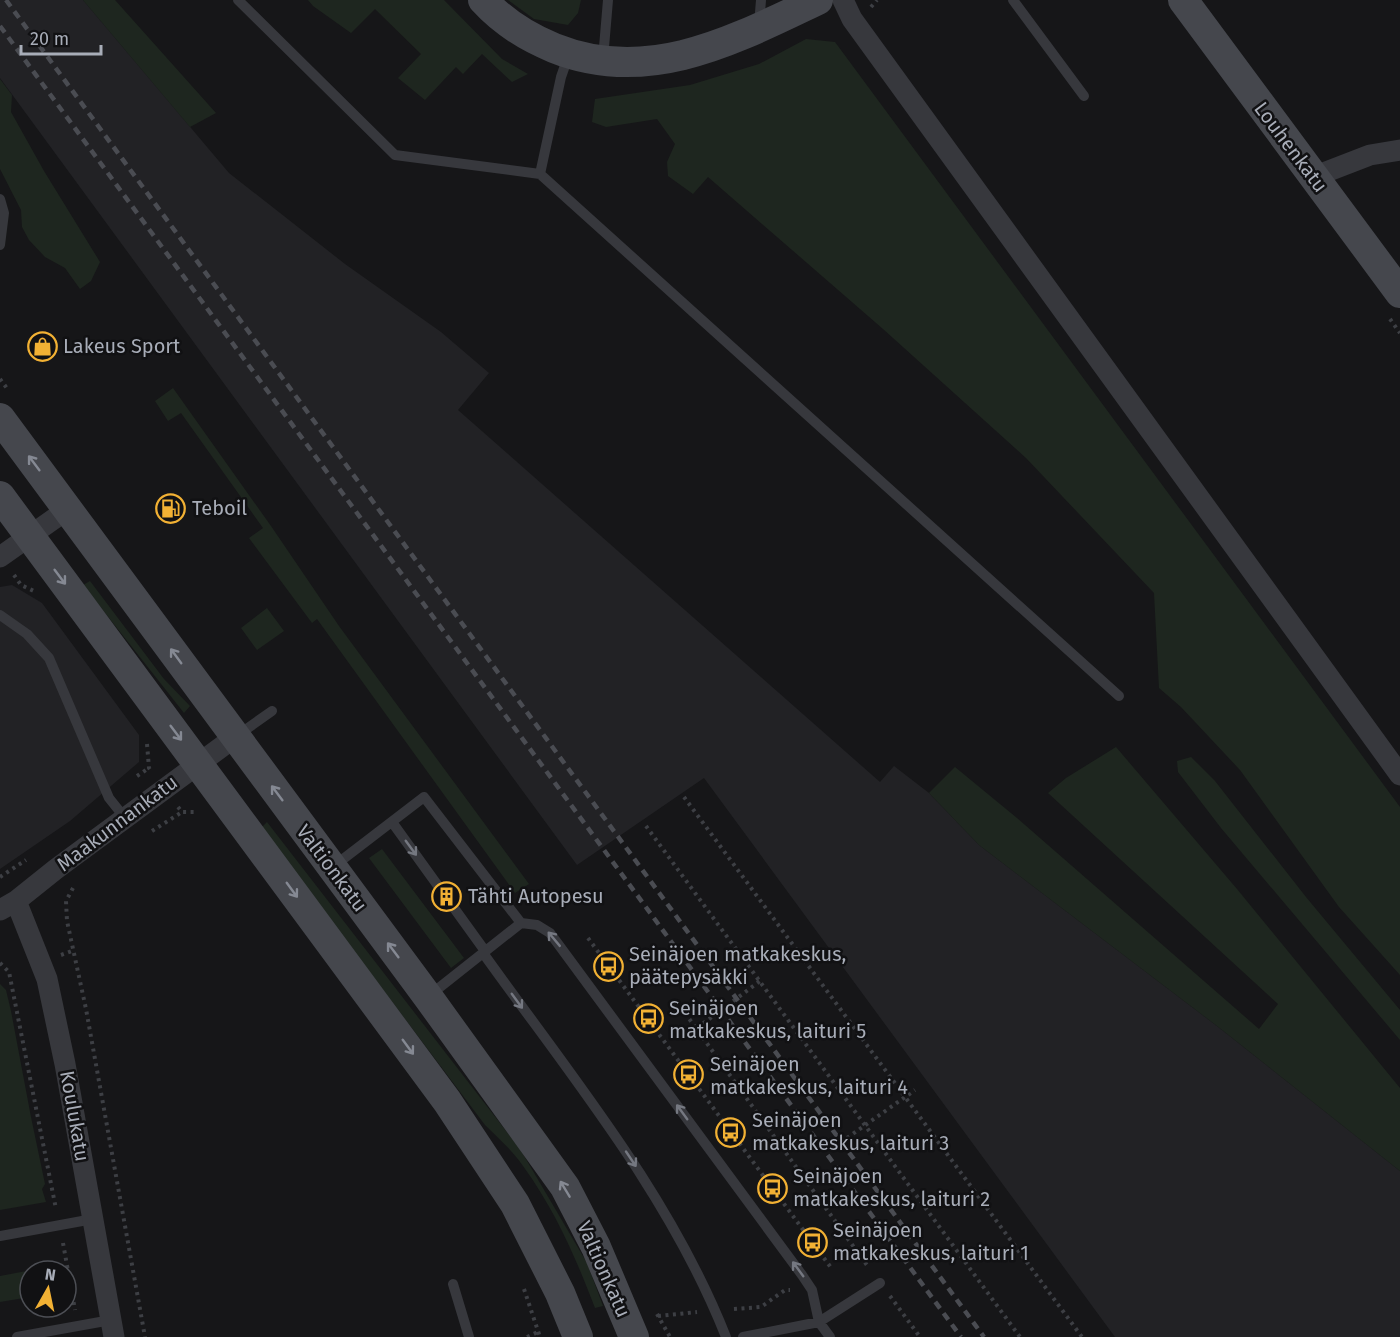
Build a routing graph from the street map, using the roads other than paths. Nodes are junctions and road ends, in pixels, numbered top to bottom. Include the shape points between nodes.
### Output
1 (238, 0) edge
2 (483, 0) edge
3 (608, 0) edge
4 (818, 0) edge
5 (843, 0) edge
6 (1013, 0) edge
7 (1183, 0) edge
8 (760, 14) edge
9 (569, 54) junction
10 (603, 62) junction
11 (1084, 96) dead end
12 (1400, 150) edge
13 (540, 174) junction
14 (1313, 177) junction
15 (0, 199) edge
16 (0, 245) edge
17 (1400, 293) edge
18 (0, 417) edge
19 (0, 496) edge
20 (68, 509) junction
21 (30, 536) junction
22 (0, 557) edge
23 (0, 615) edge
24 (1119, 696) dead end
25 (272, 711) dead end
26 (235, 736) junction
27 (199, 764) junction
28 (1400, 775) edge
29 (125, 818) junction
30 (392, 822) junction
31 (332, 868) junction
32 (8, 905) edge
33 (521, 923) junction
34 (484, 952) junction
35 (428, 997) junction
36 (93, 1220) junction
37 (0, 1236) edge
38 (880, 1283) road end
39 (453, 1284) dead end
40 (819, 1322) junction
41 (113, 1328) edge
42 (17, 1337) edge
43 (469, 1337) edge
44 (578, 1337) edge
45 (634, 1337) edge
46 (726, 1337) edge
47 (743, 1337) edge
48 (830, 1337) edge

1 - 13 lane via 395,155
2 - 9 main road via 497,15 533,39
3 - 10 lane
4 - 8 main road
5 - 28 street via 852,19
6 - 11 lane
7 - 14 main road, Louhenkatu
8 - 10 main road via 705,50 650,63
9 - 10 main road
9 - 13 lane
12 - 14 street via 1370,155
13 - 24 lane
14 - 17 main road, Louhenkatu
15 - 16 lane via 4,213
20 -> 18 main road, Valtionkatu
19 - 21 main road
20 - 21 street
26 -> 20 main road, Valtionkatu
21 - 22 street
21 -> 27 main road
23 - 29 lane via 27,634 49,658 109,798
25 - 26 lane
26 - 27 street, Maakunnankatu
31 -> 26 main road, Valtionkatu
27 - 29 street, Maakunnankatu
27 -> 44 main road via 466,1129 515,1204
29 - 32 street, Maakunnankatu
30 - 31 lane
30 - 33 lane via 424,797
30 -> 34 lane
35 -> 31 main road, Valtionkatu
32 - 36 street, Koulukatu via 47,980
33 - 34 lane
40 -> 33 lane via 812,1290 550,933 537,925
34 - 35 lane
34 -> 46 lane via 666,1214
45 -> 35 main road, Valtionkatu via 596,1247 565,1188
36 - 37 lane
36 - 41 street, Koulukatu
38 - 40 lane
39 - 43 lane
40 - 47 lane
40 - 48 lane
41 - 42 lane via 78,1326

